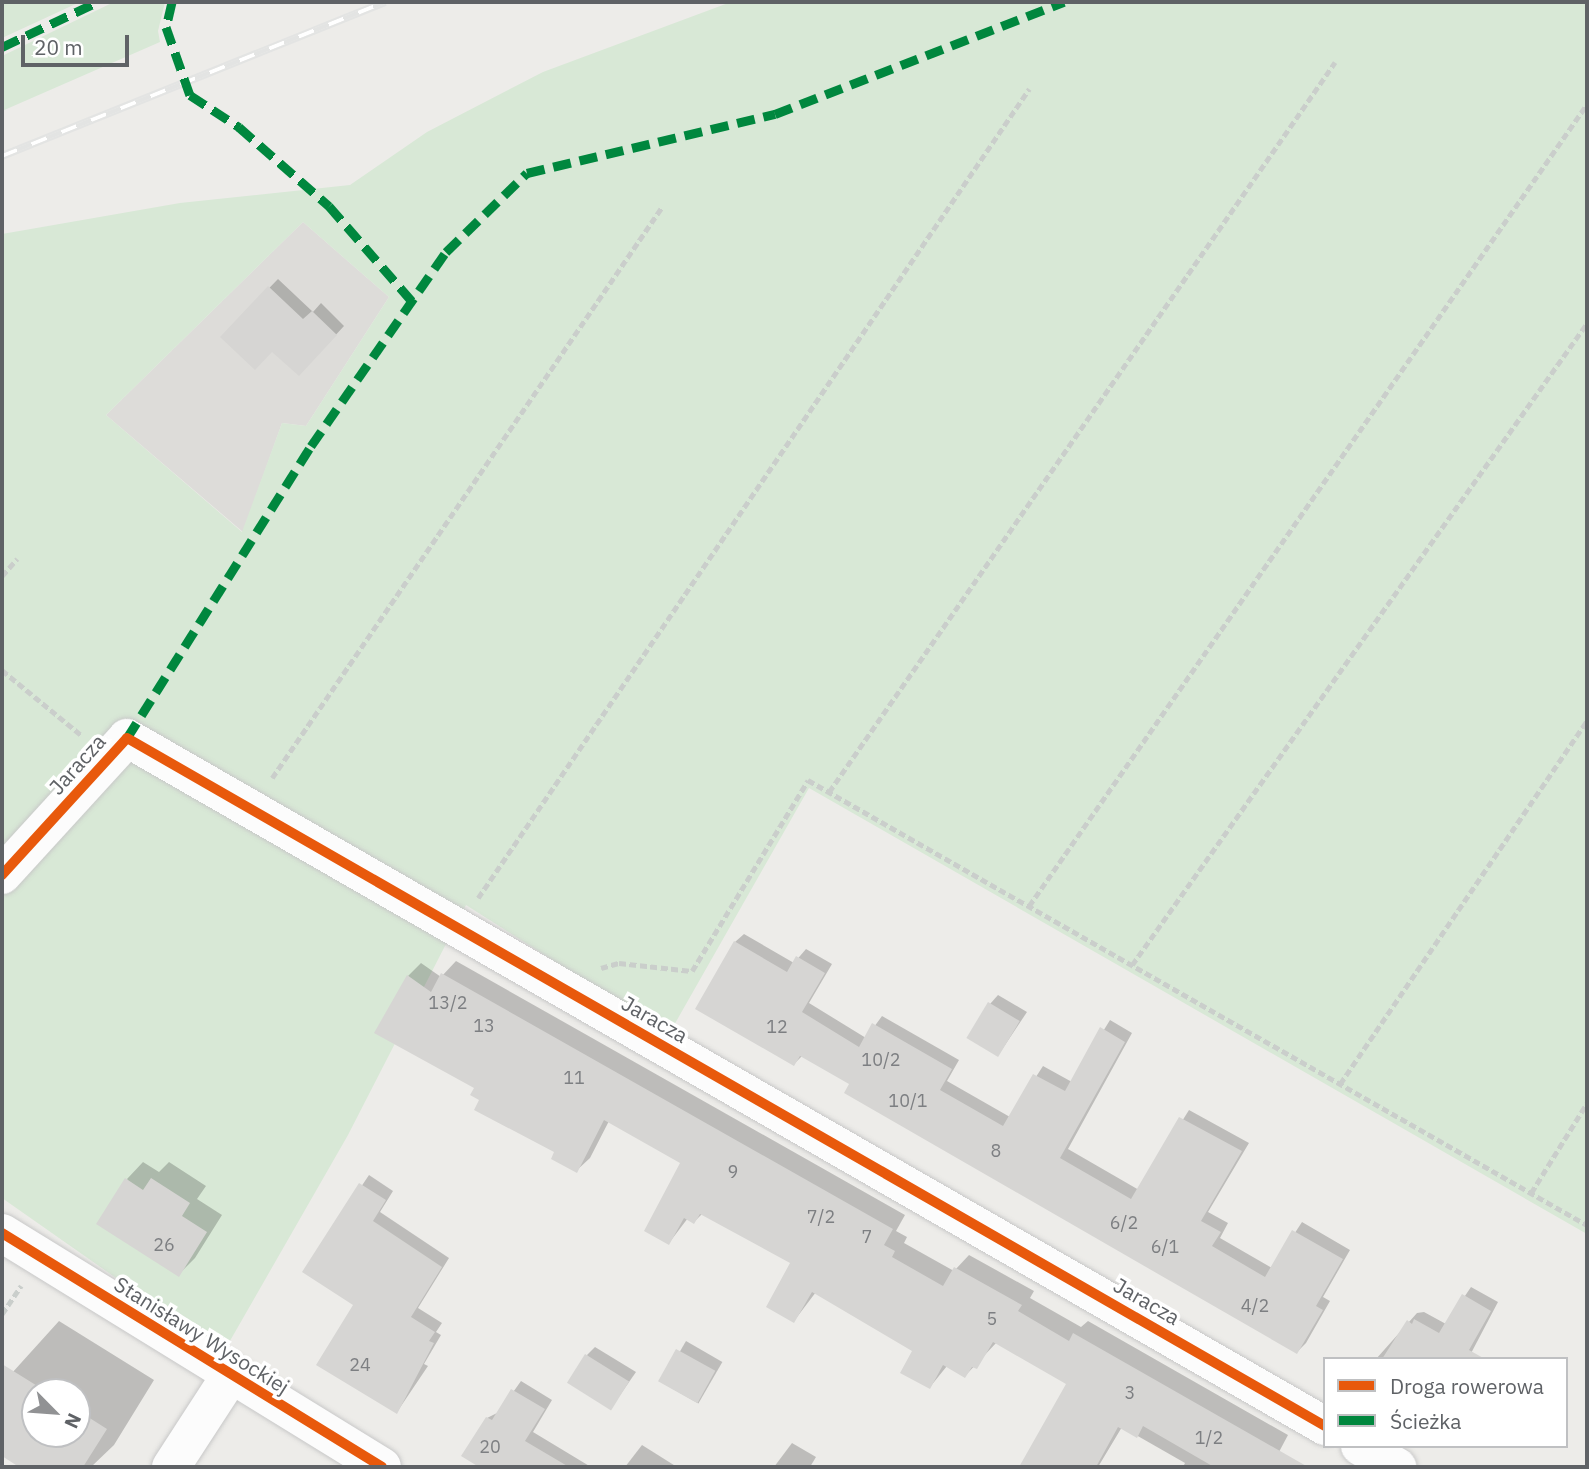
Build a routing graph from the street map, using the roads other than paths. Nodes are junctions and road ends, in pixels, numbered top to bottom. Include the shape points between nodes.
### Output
1 (2, 875) edge
2 (2, 1233) edge
3 (230, 1376) junction
4 (1323, 1425) edge
5 (1364, 1448) edge
6 (171, 1467) edge
7 (382, 1467) edge
8 (1397, 1467) edge

1 - 4 street, Jaracza via 127,738
2 - 3 street, Stanisławy Wysockiej
3 - 6 street
3 - 7 street, Stanisławy Wysockiej
5 - 8 street

